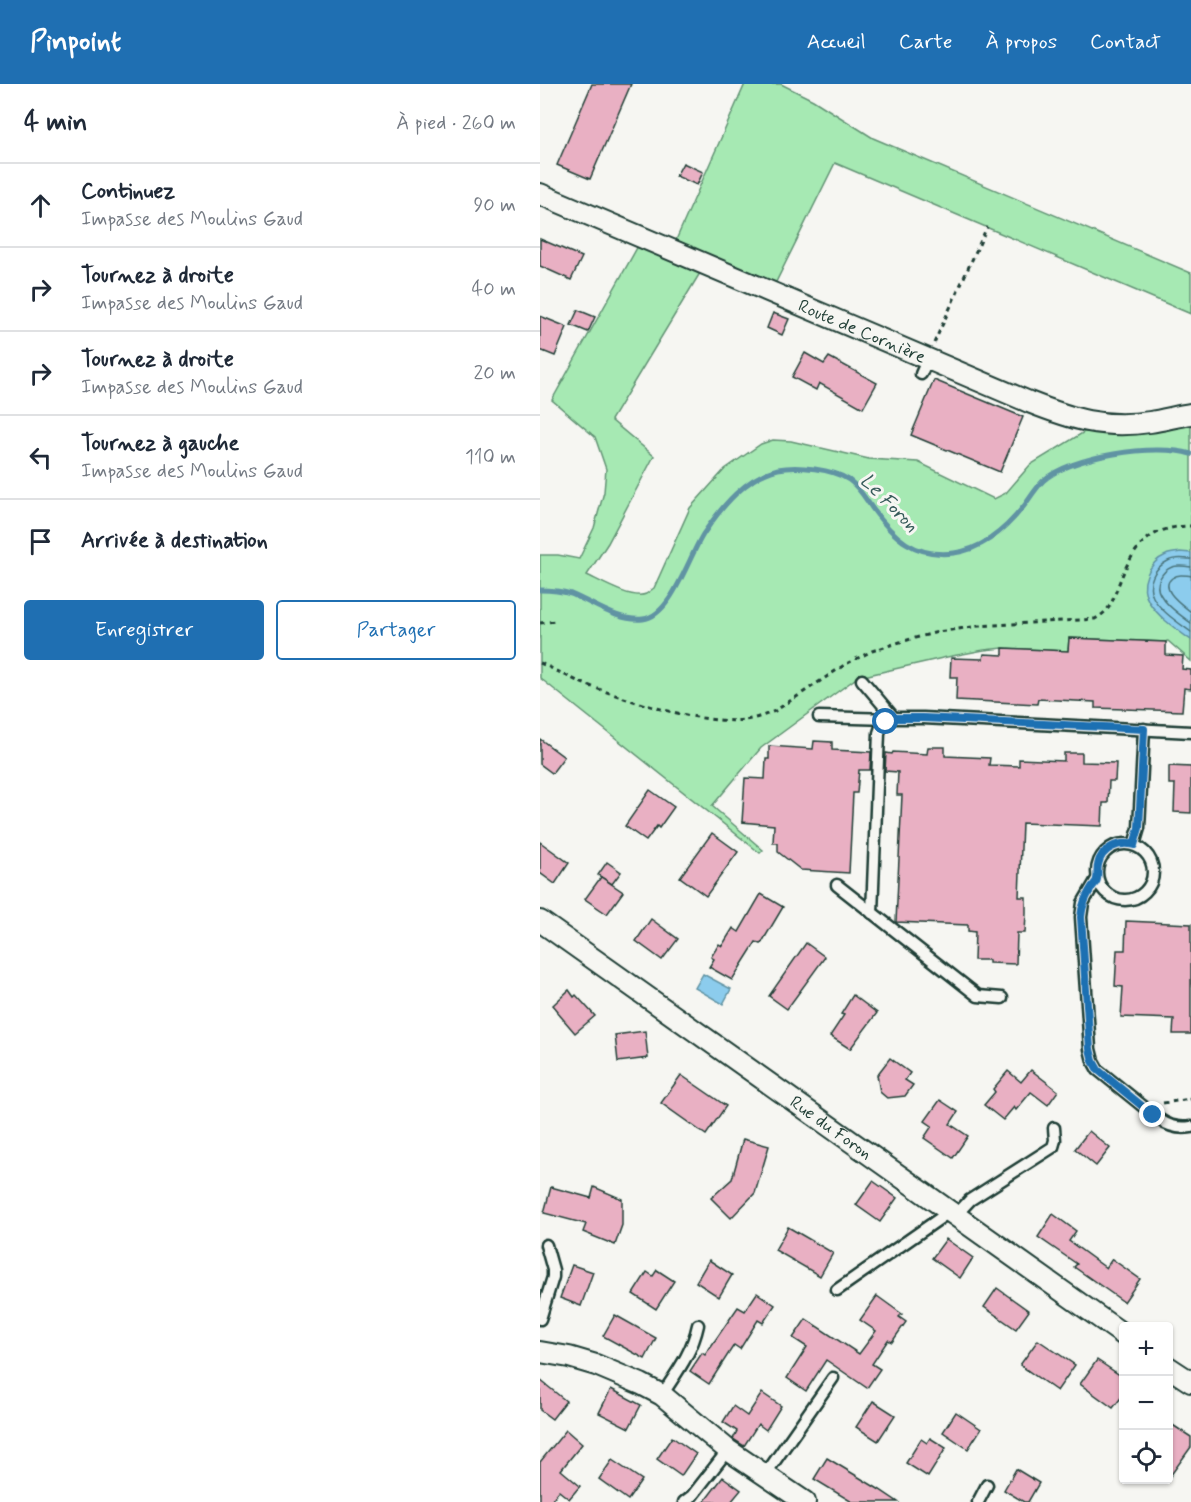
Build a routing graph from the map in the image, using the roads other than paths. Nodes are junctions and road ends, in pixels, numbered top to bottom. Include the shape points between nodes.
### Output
1 (540, 194) edge
2 (1191, 414) edge
3 (862, 680) dead end
4 (819, 717) dead end
5 (892, 719) junction
6 (1144, 729) junction
7 (1191, 732) edge
8 (1134, 845) junction
9 (1097, 879) junction
10 (837, 885) dead end
11 (872, 913) junction
12 (540, 921) edge
13 (1002, 998) dead end
14 (1191, 1127) edge
15 (1054, 1128) dead end
16 (952, 1214) junction
17 (546, 1245) dead end
18 (837, 1290) dead end
19 (540, 1319) edge
20 (698, 1325) dead end
21 (1119, 1331) edge
22 (540, 1352) edge
23 (1173, 1370) edge
24 (832, 1378) dead end
25 (1191, 1382) edge
26 (662, 1395) junction
27 (728, 1450) junction
28 (765, 1475) junction
29 (987, 1485) dead end
30 (792, 1498) edge
31 (684, 1502) edge
32 (978, 1502) edge

1 - 2 street, Route de Cornière via 925,366 1053,412 1089,423 1131,424
3 - 5 lane
4 - 5 lane
5 - 6 lane
5 - 11 lane via 882,725 879,734
6 - 7 lane
6 - 8 lane via 1139,828
8 - 9 lane via 1116,844 1106,851 1097,866
8 - 9 lane via 1146,852 1153,871 1142,894 1129,900 1115,898 1104,891
9 - 14 lane via 1083,903 1081,917 1091,1056 1098,1070 1153,1115 1170,1126
10 - 11 lane
11 - 13 lane via 978,996
12 - 16 street, Rue du Foron
15 - 16 lane via 1053,1147
16 - 18 lane
16 - 21 street, Rue du Foron
17 - 19 lane via 553,1277
20 - 26 lane via 690,1351
22 - 26 street via 596,1365
23 - 25 street
24 - 28 lane
26 - 27 street
27 - 28 street
27 - 31 lane
28 - 30 street
29 - 32 lane

